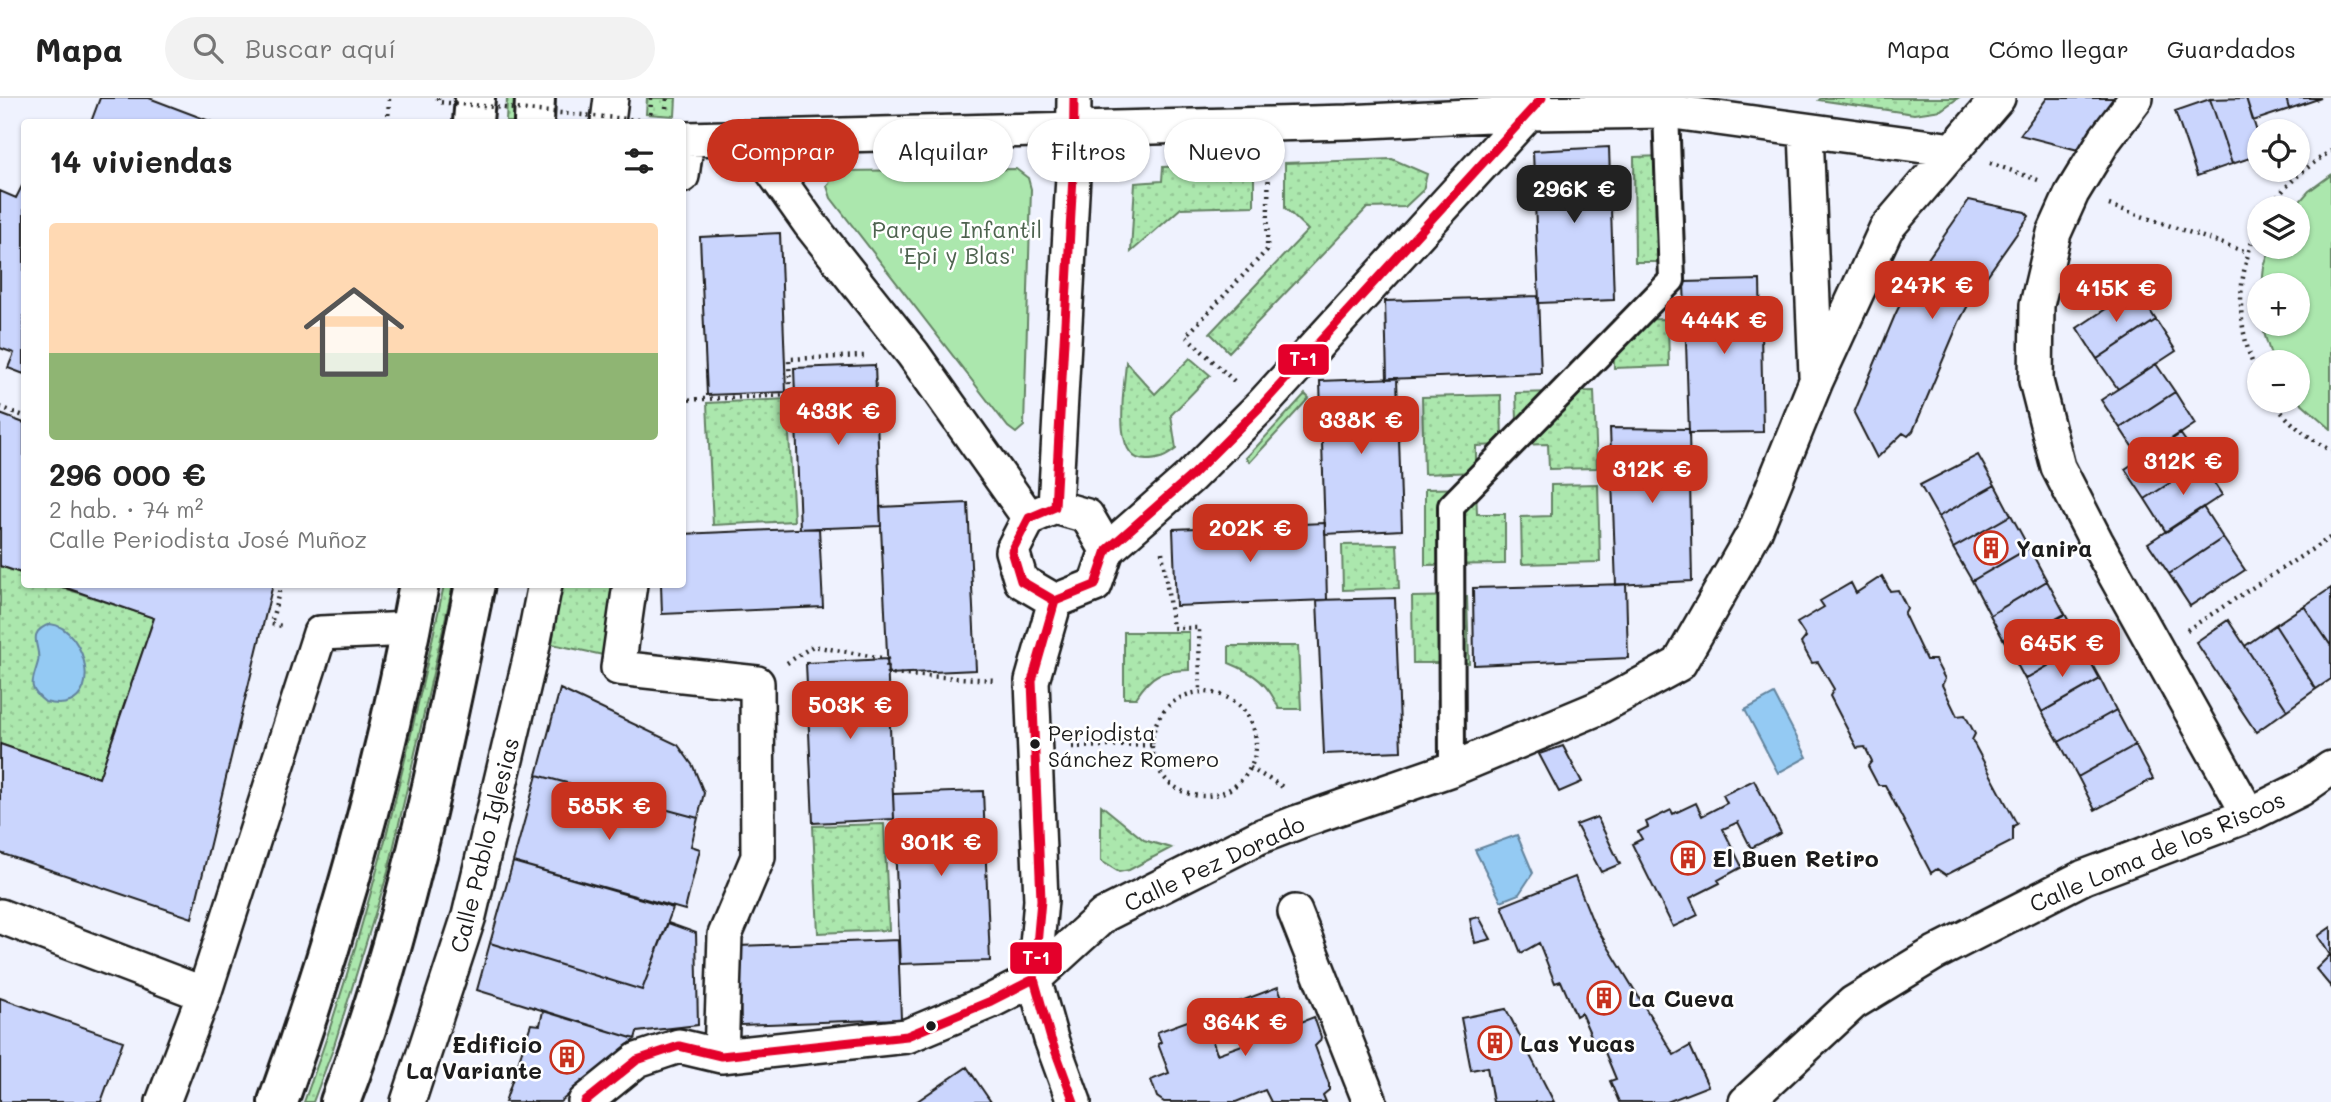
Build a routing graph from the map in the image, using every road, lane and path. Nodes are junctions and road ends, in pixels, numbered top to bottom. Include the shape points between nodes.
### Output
1 (389, 98) edge
2 (438, 98) edge
3 (475, 98) edge
4 (535, 98) edge
5 (611, 98) edge
6 (652, 98) edge
7 (1998, 98) edge
8 (2136, 98) edge
9 (1536, 105) edge
10 (1666, 111) junction
11 (1074, 113) edge
12 (387, 119) edge
13 (473, 119) edge
14 (534, 119) edge
15 (608, 119) edge
16 (628, 119) edge
17 (650, 119) edge
18 (1180, 119) edge
19 (1285, 123) edge
20 (859, 130) edge
21 (1806, 132) junction
22 (707, 139) edge
23 (686, 146) edge
24 (1953, 150) junction
25 (2331, 152) edge
26 (781, 182) edge
27 (1268, 182) edge
28 (2072, 193) junction
29 (2277, 196) edge
30 (2247, 252) joint
31 (2247, 350) edge
32 (913, 355) junction
33 (1816, 381) junction
34 (686, 400) edge
35 (1261, 406) junction
36 (0, 407) edge
37 (2282, 413) edge
38 (21, 415) edge
39 (2331, 451) edge
40 (1156, 506) junction
41 (1042, 513) junction
42 (2331, 537) edge
43 (1107, 550) junction
44 (418, 588) edge
45 (474, 588) edge
46 (544, 588) edge
47 (629, 588) edge
48 (1055, 601) junction
49 (2210, 614) dead end
50 (411, 629) junction
51 (1032, 681) junction
52 (757, 683) junction
53 (1200, 692) junction
54 (1151, 745) junction
55 (1034, 748) junction
56 (2331, 768) edge
57 (1452, 769) junction
58 (2249, 815) junction
59 (1295, 912) dead end
60 (0, 916) edge
61 (1034, 979) junction
62 (204, 994) junction
63 (721, 1056) junction
64 (163, 1102) edge
65 (278, 1102) edge
66 (340, 1102) edge
67 (408, 1102) edge
68 (585, 1102) edge
69 (1074, 1102) edge
70 (1370, 1102) edge
71 (1746, 1102) edge

1 - 12 path
2 - 16 path, bridge via 438,102
3 - 13 main road
4 - 14 main road
5 - 15 street
6 - 17 path, bridge
7 - 24 street, Calle Pez Dorado
8 - 28 street
9 - 10 street
9 - 19 street
9 - 35 street
10 - 21 street
10 - 57 street via 1672,279 1451,506
11 - 18 street
11 - 20 street
11 - 41 street via 1073,176
21 - 24 street
21 - 33 street, Calle Pez Dorado
22 - 23 street via 687,139
24 - 28 path
24 - 33 street, Calle Pez Dorado via 1886,229
25 - 29 path via 2304,169
26 - 32 street
27 - 35 path via 1267,250 1186,336
28 - 30 path
28 - 58 street via 2054,233 2037,305 2036,381 2059,467
30 - 31 path via 2240,286
32 - 34 path via 789,359 790,395
32 - 41 street
33 - 57 street, Calle Pez Dorado via 1755,531 1679,664 1596,709
35 - 40 street
36 - 38 path
37 - 39 path
40 - 43 street
40 - 53 path via 1173,628 1199,628
41 - 43 street via 1087,516
41 - 48 street via 1012,551 1021,581
42 - 49 path
43 - 48 street via 1095,585
44 - 50 main road
45 - 66 main road via 411,874 363,1041
46 - 67 street, Calle Pablo Iglesias via 469,916
47 - 52 street via 618,668
48 - 51 street
50 - 62 street via 320,633
50 - 65 main road via 357,857
51 - 52 path via 888,674 887,659 813,646
51 - 55 street
52 - 63 street via 758,857 724,935
53 - 54 path via 1171,703 1160,715
53 - 54 path via 1231,699 1252,722 1255,753 1240,782 1226,792 1192,795 1163,777
54 - 55 path
55 - 61 street via 1041,900
56 - 58 street, Calle Loma de los Riscos
57 - 61 street, Calle Pez Dorado via 1247,843 1104,915
58 - 71 street, Calle Loma de los Riscos via 2084,877 1936,953 1853,1003
59 - 70 street
60 - 62 street
61 - 63 street, Calle Pez Dorado via 907,1036
61 - 69 street
62 - 64 street
63 - 68 street, Calle Pez Dorado via 679,1046 637,1060

